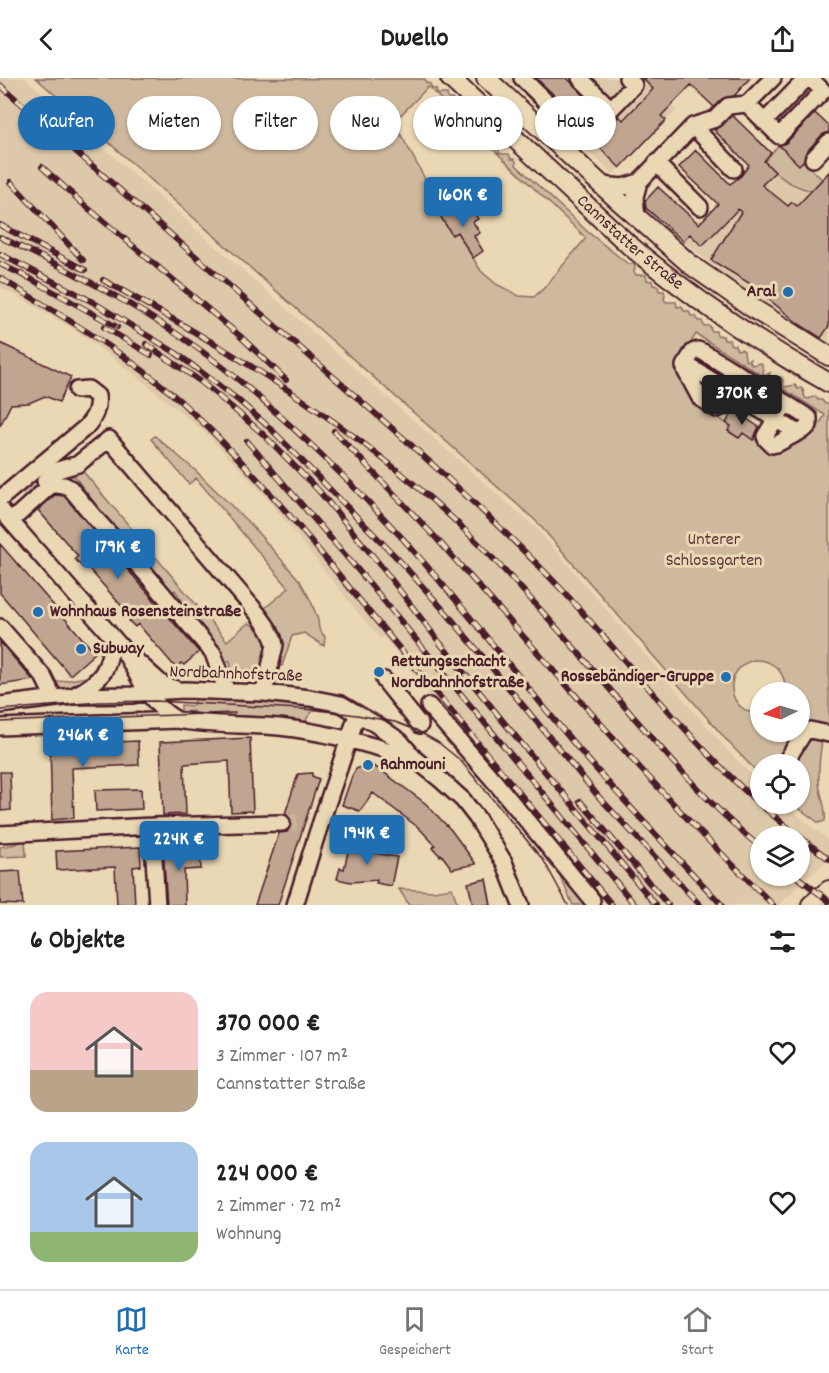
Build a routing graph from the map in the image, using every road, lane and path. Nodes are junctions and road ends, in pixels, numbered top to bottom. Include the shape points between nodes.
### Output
1 (450, 78) edge
2 (486, 78) edge
3 (522, 78) edge
4 (580, 78) edge
5 (627, 78) edge
6 (773, 78) edge
7 (809, 78) edge
8 (826, 94) edge
9 (540, 96) edge
10 (598, 96) edge
11 (616, 104) edge
12 (747, 104) junction
13 (764, 122) junction
14 (693, 126) junction
15 (829, 142) edge
16 (813, 159) dead end
17 (656, 163) junction
18 (734, 169) dead end
19 (639, 182) junction
20 (602, 185) junction
21 (700, 207) dead end
22 (637, 218) junction
23 (829, 356) edge
24 (685, 364) junction
25 (724, 365) junction
26 (746, 379) junction
27 (714, 382) junction
28 (829, 383) edge
29 (77, 390) dead end
30 (765, 390) junction
31 (735, 395) junction
32 (702, 400) junction
33 (786, 403) junction
34 (754, 407) junction
35 (775, 420) junction
36 (798, 433) junction
37 (45, 481) tunnel mouth
38 (25, 497) tunnel mouth
39 (0, 499) edge
40 (5, 515) edge
41 (0, 627) edge
42 (117, 643) junction
43 (384, 680) dead end
44 (180, 690) junction
45 (147, 692) junction
46 (227, 692) junction
47 (264, 693) junction
48 (73, 696) junction
49 (54, 698) junction
50 (0, 705) edge
51 (429, 706) dead end
52 (357, 715) junction
53 (177, 720) junction
54 (420, 725) dead end
55 (0, 728) edge
56 (829, 734) edge
57 (349, 739) junction
58 (790, 754) edge
59 (415, 759) junction
60 (322, 820) junction
61 (305, 822) tunnel mouth
62 (282, 823) tunnel mouth
63 (152, 826) junction
64 (0, 834) edge
65 (829, 890) edge
66 (592, 900) dead end
67 (300, 903) edge
68 (157, 905) edge
69 (521, 905) edge
70 (811, 905) edge

1 - 28 main road, Cannstatter Straße via 629,245 691,296
2 - 20 main road, Cannstatter Straße
3 - 9 street
4 - 10 street
5 - 11 street via 634,85
6 - 12 street
7 - 8 street
7 - 13 street
8 - 13 street via 779,136
12 - 13 street
12 - 14 street via 728,106 715,119
14 - 17 street
14 - 18 street
15 - 16 street
17 - 19 street
17 - 21 street
19 - 20 street via 623,187
19 - 22 street via 635,197
20 - 22 main road, Cannstatter Straße
22 - 23 main road, Cannstatter Straße via 716,283
24 - 25 street via 698,350
24 - 27 street
24 - 32 street
25 - 26 street
25 - 27 street
26 - 30 street
26 - 31 street
27 - 31 street
27 - 32 street
29 - 39 street via 88,389 97,396 94,418
30 - 33 street
30 - 34 street
31 - 32 street via 729,404 718,409
31 - 34 street
33 - 35 street
33 - 36 street via 808,418 807,427
34 - 35 street
35 - 36 street
35 - 36 street via 765,436 771,444
37 - 47 street via 58,467 78,464 109,439 258,614 274,638
38 - 40 street
40 - 42 street
40 - 46 street via 51,485 70,488 213,653
41 - 49 street via 43,676
42 - 44 street via 162,684
42 - 45 street
42 - 48 street via 95,683
43 - 54 street
44 - 45 street, Nordbahnhofstraße
44 - 46 street, Nordbahnhofstraße
45 - 48 street, Nordbahnhofstraße
45 - 53 street via 167,715
46 - 47 street, Nordbahnhofstraße
47 - 52 street, Nordbahnhofstraße via 340,704
47 - 53 street via 248,698 183,698 174,709
48 - 49 street, Nordbahnhofstraße
49 - 50 street, Nordbahnhofstraße
51 - 66 street
52 - 57 street
52 - 59 street, Nordbahnhofstraße via 400,741
53 - 55 street, Nordbahnhofstraße
53 - 57 street, Nordbahnhofstraße via 281,727
56 - 58 street via 804,732
57 - 59 street, Nordbahnhofstraße
57 - 60 street
59 - 69 street, Nordbahnhofstraße via 463,800 477,818 504,862
60 - 61 street
60 - 67 street
62 - 63 street
63 - 64 street
63 - 68 street
65 - 70 main road

